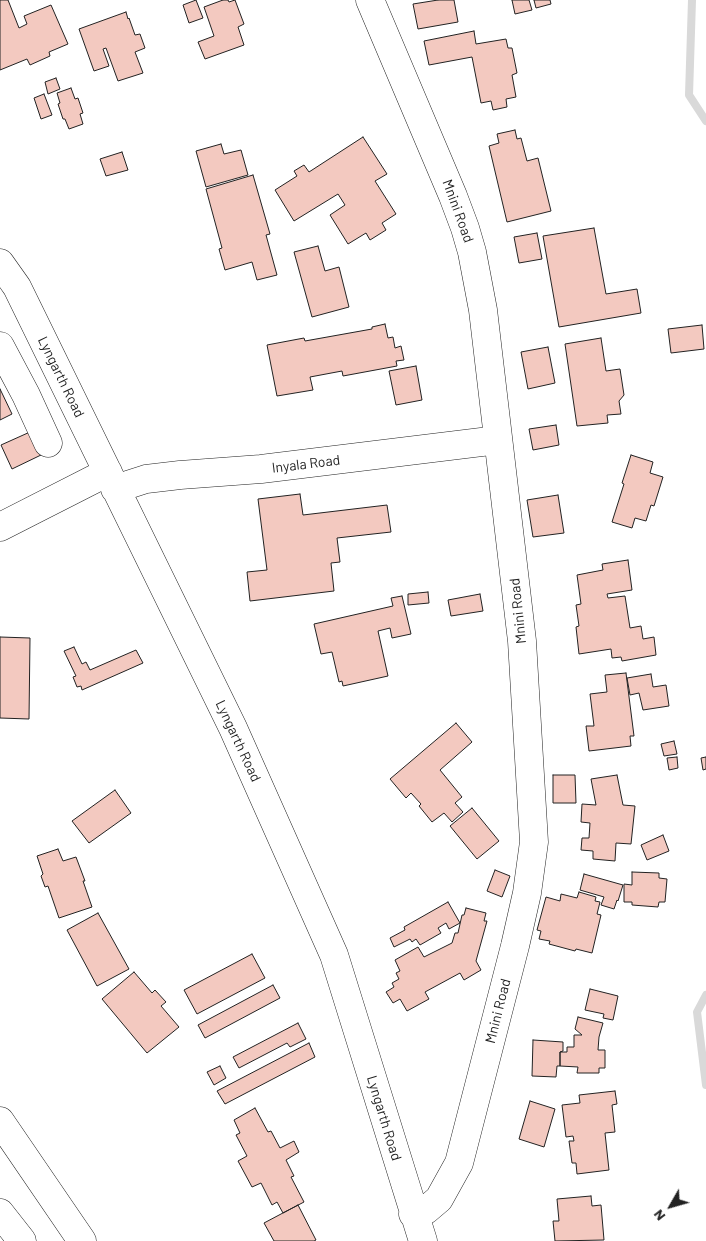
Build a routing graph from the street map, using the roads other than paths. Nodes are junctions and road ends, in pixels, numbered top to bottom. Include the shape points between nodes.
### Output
1 (370, 0) edge
2 (0, 263) edge
3 (0, 346) edge
4 (62, 378) junction
5 (26, 395) junction
6 (498, 440) junction
7 (48, 443) dead end
8 (112, 481) junction
9 (0, 527) edge
10 (0, 1121) edge
11 (0, 1137) edge
12 (0, 1213) edge
13 (414, 1214) junction
14 (22, 1241) edge
15 (82, 1241) edge
16 (422, 1241) edge

1 - 6 main road, Mnini Road via 453,196 472,252 483,310
2 - 4 main road, Lyngarth Road via 17,287
3 - 5 main road
4 - 5 main road
4 - 8 main road, Lyngarth Road
5 - 7 main road
6 - 8 main road, Inyala Road via 261,469
6 - 13 main road, Mnini Road via 522,641 533,858 515,946 459,1163 439,1199 426,1210
8 - 9 main road, Inyala Road
8 - 13 main road, Lyngarth Road via 233,728 334,955
10 - 15 main road
11 - 15 main road
12 - 14 main road
13 - 16 main road, Lyngarth Road

